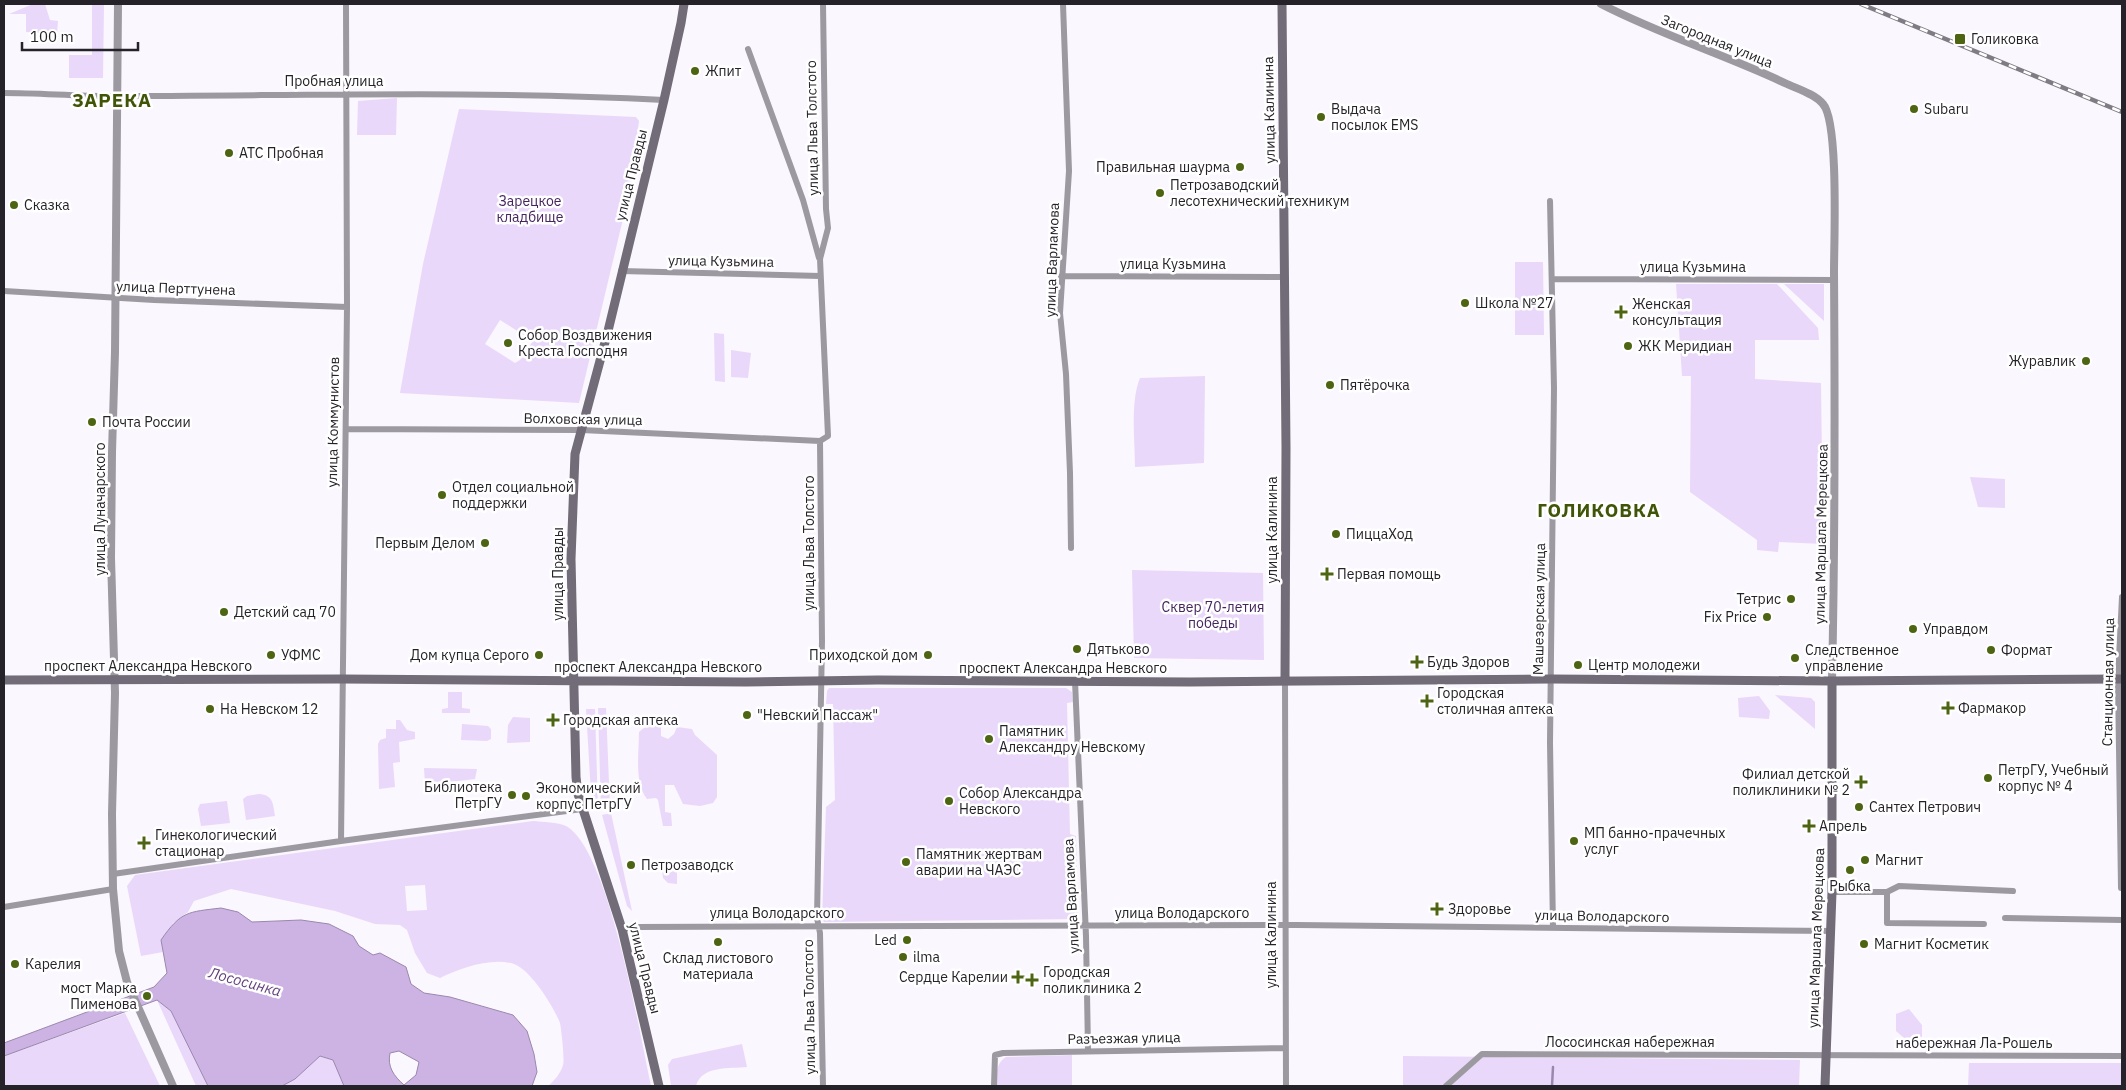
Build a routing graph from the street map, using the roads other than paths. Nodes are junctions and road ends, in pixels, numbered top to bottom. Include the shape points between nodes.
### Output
1 (118, 4) edge
2 (346, 4) edge
3 (684, 4) edge
4 (823, 4) edge
5 (1064, 4) edge
6 (1282, 4) edge
7 (1601, 4) edge
8 (748, 49) dead end
9 (4, 93) edge
10 (347, 94) junction
11 (117, 96) junction
12 (664, 100) junction
13 (1823, 103) joint
14 (1550, 201) dead end
15 (820, 259) junction
16 (621, 271) junction
17 (820, 276) junction
18 (1061, 276) junction
19 (1285, 277) junction
20 (1552, 280) junction
21 (1834, 280) junction
22 (4, 291) edge
23 (115, 298) junction
24 (347, 307) junction
25 (346, 429) junction
26 (581, 430) junction
27 (820, 441) junction
28 (1071, 548) dead end
29 (2122, 597) edge
30 (115, 679) junction
31 (343, 679) junction
32 (1551, 679) junction
33 (2120, 679) edge
34 (4, 680) edge
35 (574, 681) junction
36 (821, 681) junction
37 (1076, 681) junction
38 (1285, 681) junction
39 (1832, 681) junction
40 (582, 809) junction
41 (341, 841) junction
42 (113, 874) junction
43 (2121, 888) dead end
44 (113, 889) junction
45 (2013, 891) dead end
46 (1832, 892) junction
47 (1888, 892) junction
48 (4, 907) edge
49 (2005, 918) dead end
50 (2122, 920) edge
51 (1984, 924) dead end
52 (1085, 925) junction
53 (1284, 925) junction
54 (818, 926) junction
55 (1553, 928) junction
56 (622, 929) junction
57 (1831, 931) junction
58 (1285, 1048) junction
59 (1088, 1050) junction
60 (1825, 1055) junction
61 (2122, 1056) edge
62 (660, 1085) edge
63 (173, 1086) edge
64 (823, 1086) edge
65 (994, 1086) edge
66 (1286, 1086) edge
67 (1446, 1086) edge
68 (1825, 1086) edge

1 - 11 street, улица Луначарского
2 - 10 street, улица Коммунистов
3 - 12 main road, улица Правды
4 - 15 street, улица Льва Толстого via 828,228
5 - 18 street, улица Варламова via 1069,171
6 - 19 main road, улица Калинина
7 - 13 street, Загородная улица via 1636,22 1769,75
8 - 15 street via 803,200
9 - 11 street, Пробная улица
10 - 11 street, Пробная улица
10 - 12 street, Пробная улица via 552,94
10 - 24 street, улица Коммунистов
11 - 23 street, улица Луначарского
12 - 16 main road, улица Правды
13 - 21 street, улица Маршала Мерецкова via 1829,116 1833,144
14 - 20 street, Машезерская улица
15 - 17 street, улица Льва Толстого
16 - 17 street, улица Кузьмина
16 - 26 main road, улица Правды
17 - 27 street, улица Льва Толстого via 828,436
18 - 19 street, улица Кузьмина
18 - 28 street, улица Варламова
19 - 38 main road, улица Калинина
20 - 21 street, улица Кузьмина
20 - 32 street, Машезерская улица
21 - 39 street, улица Маршала Мерецкова via 1836,491
22 - 23 street, улица Перттунена
23 - 24 street, улица Перттунена
23 - 30 street, улица Луначарского via 112,541
24 - 25 street, улица Коммунистов
25 - 26 street, Волховская улица
25 - 31 street, улица Коммунистов
26 - 27 street, Волховская улица
26 - 35 main road, улица Правды via 573,480
27 - 36 street, улица Льва Толстого
29 - 33 street, Станционная улица
30 - 31 main road, проспект Александра Невского
30 - 34 main road, проспект Александра Невского
30 - 42 street, улица Луначарского
31 - 35 main road, проспект Александра Невского
31 - 41 street, улица Коммунистов
32 - 38 main road, проспект Александра Невского
32 - 39 main road, проспект Александра Невского
32 - 55 street, Машезерская улица
33 - 39 main road, проспект Александра Невского
33 - 43 street, Станционная улица
35 - 36 main road, проспект Александра Невского
35 - 40 main road, улица Правды via 576,777
36 - 37 main road, проспект Александра Невского
36 - 54 street, улица Льва Толстого
37 - 38 main road, проспект Александра Невского
37 - 52 street, улица Варламова
38 - 53 street, улица Калинина
39 - 46 main road, улица Маршала Мерецкова
40 - 41 street
40 - 56 main road, улица Правды
41 - 42 street
42 - 44 street, улица Луначарского
44 - 48 street
44 - 63 street, улица Луначарского via 119,951 127,982
45 - 47 street via 1899,886
46 - 47 street
46 - 57 main road, улица Маршала Мерецкова
47 - 51 street via 1887,923
49 - 50 street
52 - 53 street, улица Володарского
52 - 54 street, улица Володарского
52 - 59 street, улица Варламова
53 - 55 street, улица Володарского
53 - 58 street, улица Калинина
54 - 56 street, улица Володарского
54 - 64 street, улица Льва Толстого
55 - 57 street, улица Володарского
56 - 62 main road, улица Правды
57 - 60 main road, улица Маршала Мерецкова
58 - 59 street, Разъезжая улица
58 - 66 street, улица Калинина
59 - 65 street, Разъезжая улица via 995,1055
60 - 61 street, набережная Ла-Рошель
60 - 67 street, Лососинская набережная via 1482,1054
60 - 68 main road, улица Маршала Мерецкова

